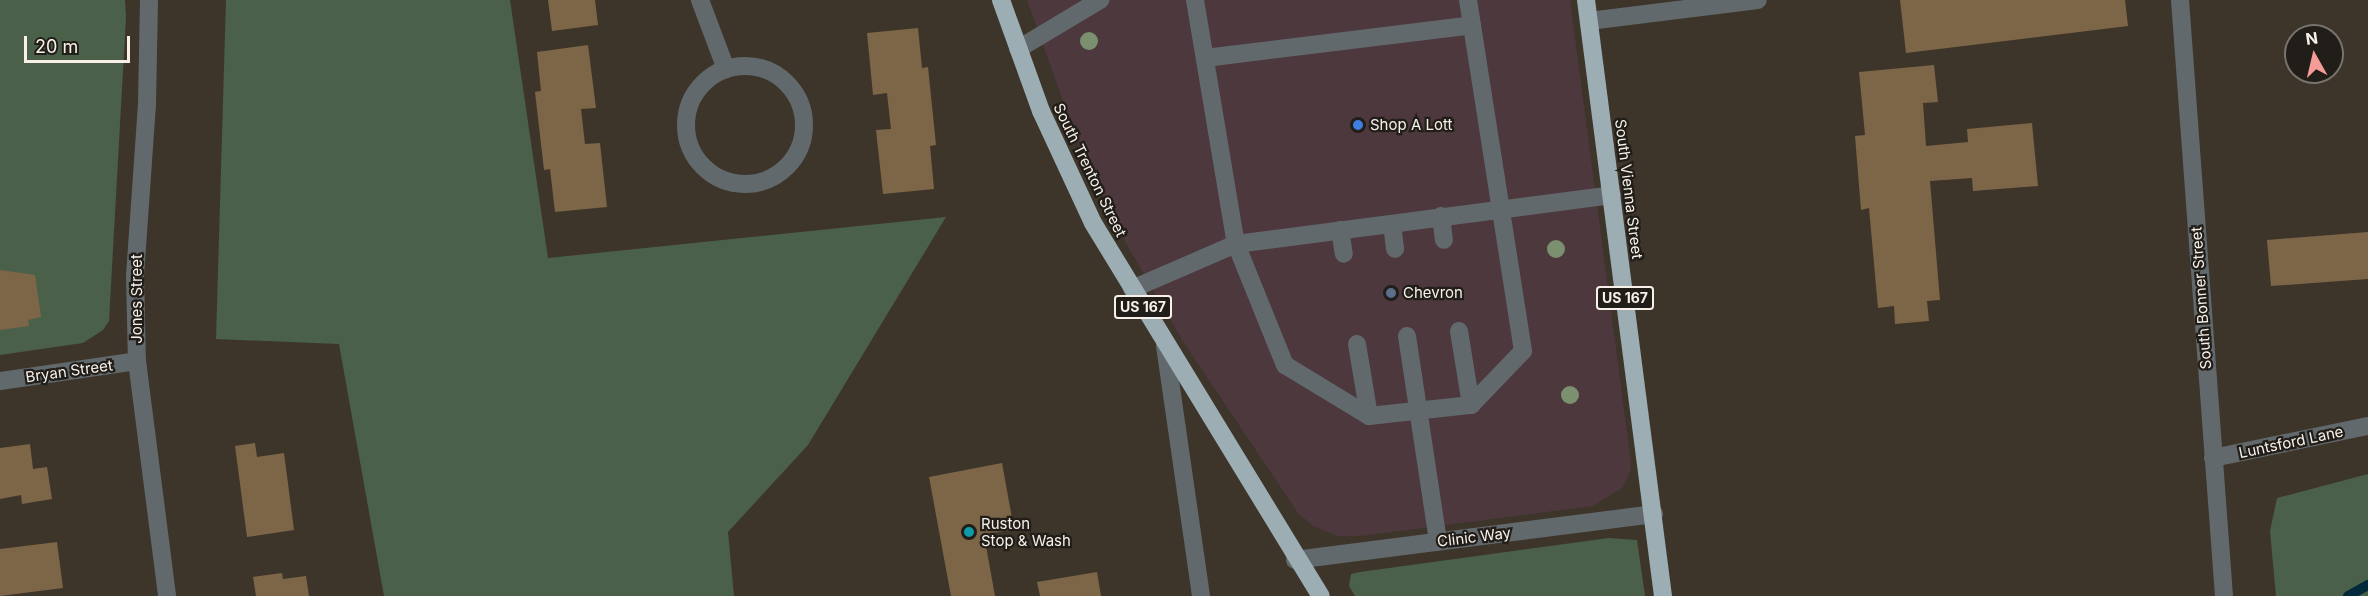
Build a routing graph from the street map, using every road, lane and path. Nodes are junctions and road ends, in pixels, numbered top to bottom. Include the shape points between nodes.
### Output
1 (149, 0) edge
2 (700, 0) edge
3 (1001, 0) edge
4 (1100, 0) edge
5 (1195, 0) edge
6 (1468, 0) edge
7 (1586, 0) edge
8 (1758, 0) edge
9 (2180, 0) edge
10 (1589, 21) junction
11 (1472, 25) junction
12 (1018, 49) junction
13 (1205, 58) junction
14 (726, 69) junction
15 (1612, 195) junction
16 (1502, 210) junction
17 (1441, 216) junction
18 (1392, 224) junction
19 (1340, 230) junction
20 (1444, 240) dead end
21 (1236, 244) junction
22 (1395, 249) dead end
23 (1344, 254) dead end
24 (1132, 289) junction
25 (1459, 331) dead end
26 (1407, 336) dead end
27 (1357, 344) dead end
28 (1165, 346) junction
29 (137, 361) junction
30 (0, 381) edge
31 (1471, 405) junction
32 (1417, 412) junction
33 (1369, 416) junction
34 (2368, 426) edge
35 (2213, 458) junction
36 (1653, 514) junction
37 (1438, 542) junction
38 (1295, 560) junction
39 (167, 596) edge
40 (1201, 596) edge
41 (1321, 596) edge
42 (1663, 596) edge
43 (2224, 596) edge

1 - 29 street, Jones Street via 147,104 135,275
2 - 14 street
3 - 12 highway, South Trenton Street / US 167
4 - 12 street
5 - 13 street
6 - 11 street
7 - 10 highway, South Vienna Street / US 167
8 - 10 street
9 - 35 street, South Bonner Street
10 - 15 highway, South Vienna Street / US 167
11 - 13 street
11 - 16 street
12 - 24 highway, South Trenton Street / US 167 via 1041,111 1093,223
13 - 21 street
14 - 14 street via 700,86 689,105 685,129 690,150 715,177 734,184 767,181 785,170 800,151 805,130 798,96 778,75 758,67
15 - 16 street
15 - 36 highway, South Vienna Street / US 167
16 - 17 street
16 - 31 street via 1523,351
17 - 18 street
17 - 20 street
18 - 19 street
18 - 22 street
19 - 21 street
19 - 23 street
21 - 24 street
21 - 33 street via 1284,365
24 - 28 highway, South Trenton Street / US 167
25 - 31 street
26 - 32 street
27 - 33 street
28 - 38 highway, South Trenton Street / US 167
28 - 40 street, South Trenton Street
29 - 30 street, Bryan Street
29 - 39 street, Jones Street
31 - 32 street
32 - 33 street
32 - 37 street
34 - 35 street, Luntsford Lane
35 - 43 street, South Bonner Street
36 - 37 street, Clinic Way
36 - 42 highway, South Vienna Street / US 167
37 - 38 street, Clinic Way
38 - 41 highway, South Trenton Street / US 167

